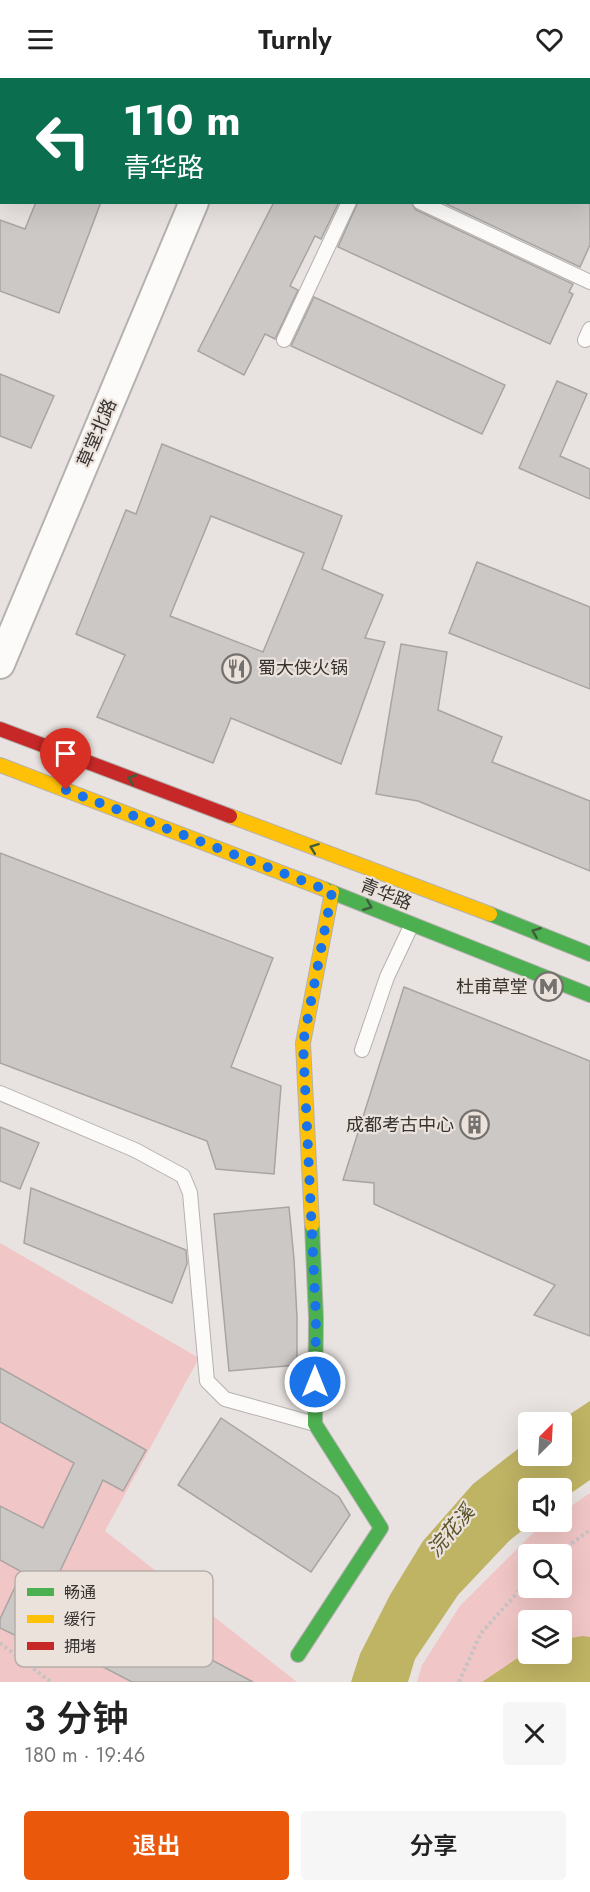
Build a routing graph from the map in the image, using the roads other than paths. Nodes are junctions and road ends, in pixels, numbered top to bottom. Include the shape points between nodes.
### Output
1 (193, 204) edge
2 (348, 204) edge
3 (424, 204) edge
4 (590, 282) edge
5 (284, 340) dead end
6 (0, 664) edge
7 (0, 729) edge
8 (0, 765) edge
9 (332, 892) junction
10 (412, 924) junction
11 (590, 954) edge
12 (590, 995) edge
13 (362, 1050) dead end
14 (0, 1093) edge
15 (315, 1424) junction
16 (298, 1655) dead end

1 - 6 street, 草堂北路
2 - 5 lane
3 - 4 lane
11 -> 7 main road, 青华路
8 - 9 main road, 青华路
9 -> 10 main road, 青华路
9 - 15 main road via 303,1043 316,1318
10 - 12 main road, 青华路
10 - 13 lane via 387,977
14 - 15 lane via 135,1150 183,1176 190,1193 207,1381 225,1399
15 - 16 main road via 381,1528

